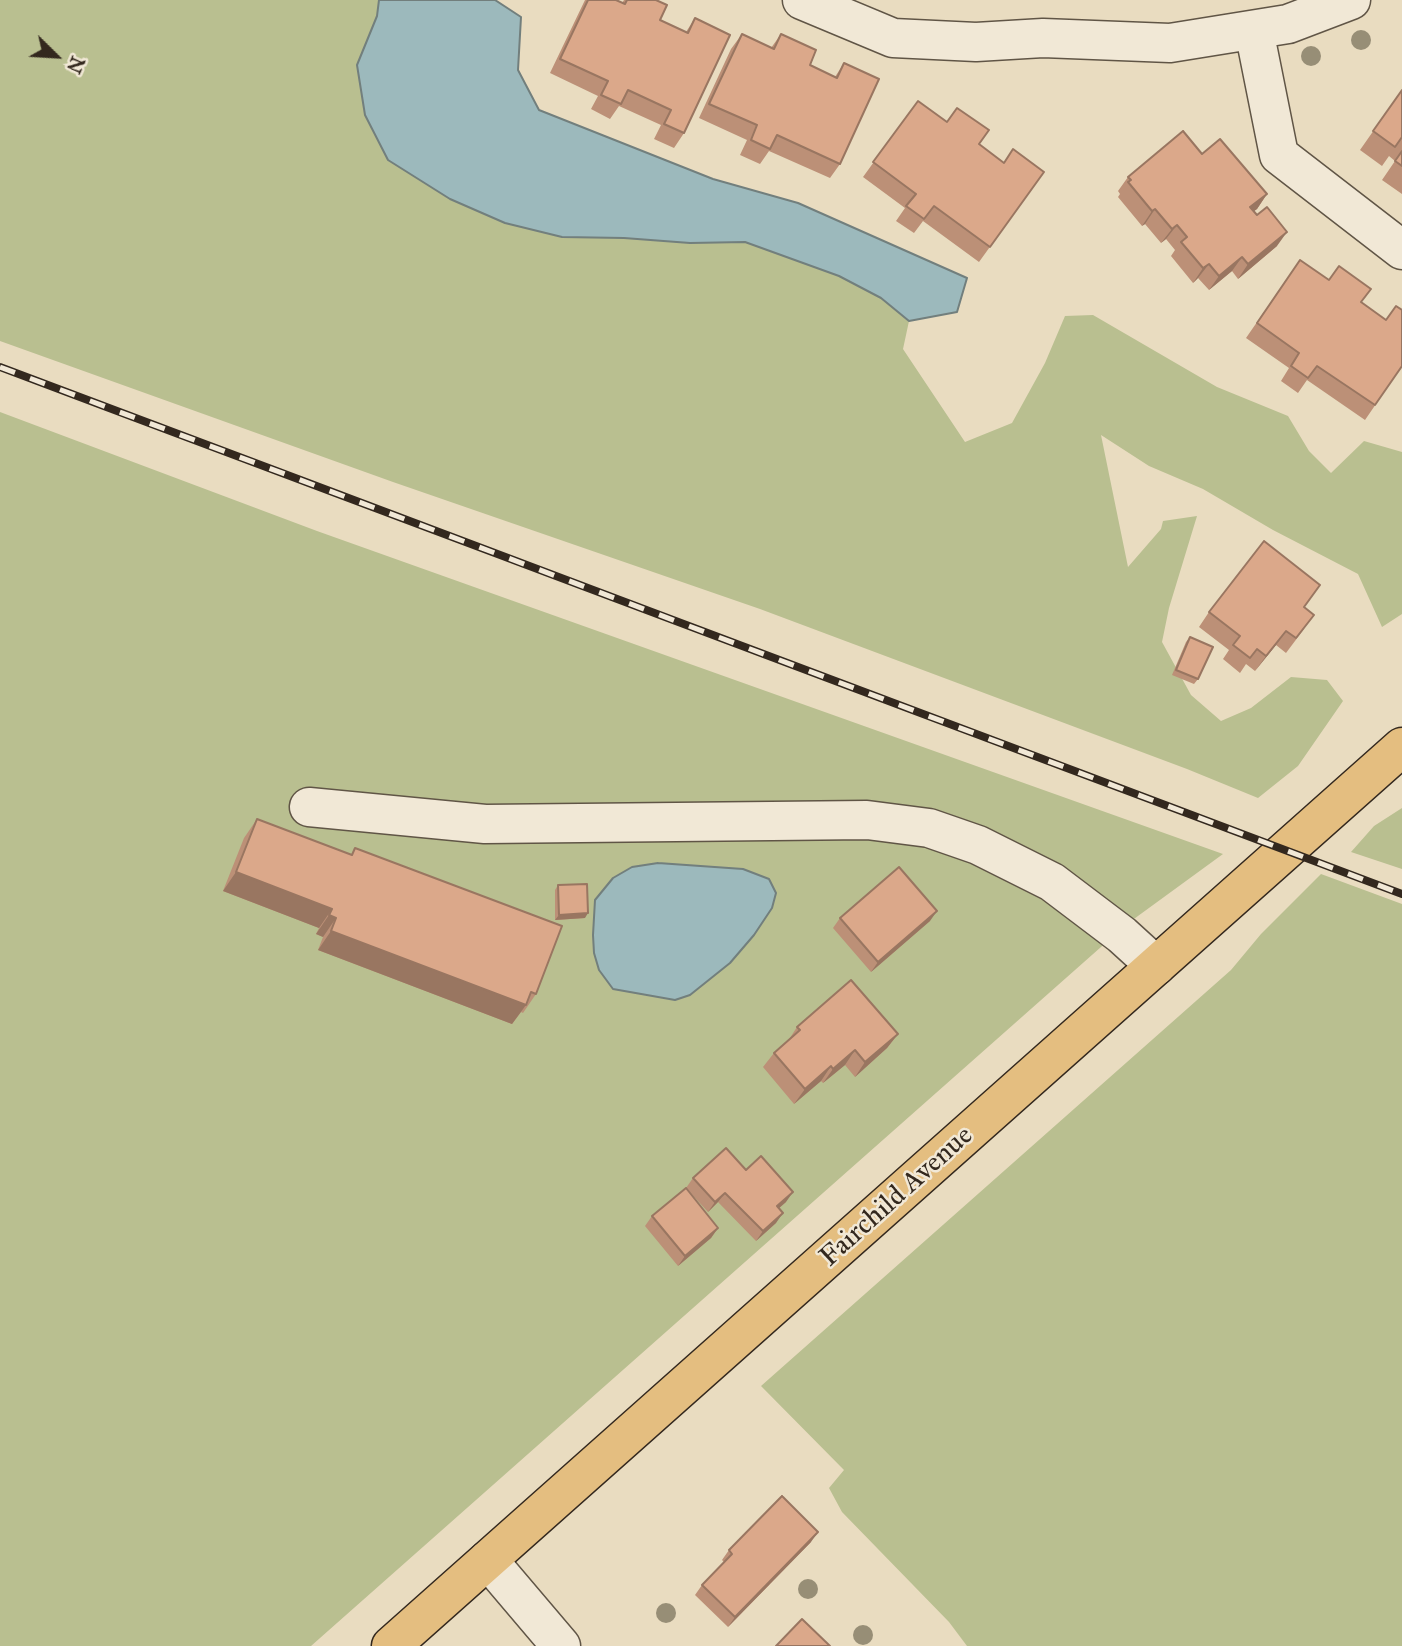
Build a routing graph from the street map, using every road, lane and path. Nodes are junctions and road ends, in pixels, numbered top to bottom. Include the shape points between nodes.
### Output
1 (803, 0) edge
2 (1351, 0) edge
3 (1254, 30) junction
4 (1402, 250) edge
5 (1402, 747) edge
6 (309, 807) dead end
7 (1156, 967) junction
8 (488, 1560) junction
9 (391, 1646) edge
10 (561, 1646) edge

1 - 3 street via 893,38 1170,43
2 - 3 street via 1288,24
3 - 4 street via 1279,155
5 - 7 main road, Fairchild Avenue
6 - 7 street via 485,824 867,820 929,828 978,845 1052,882
7 - 8 main road, Fairchild Avenue
8 - 9 main road, Fairchild Avenue
8 - 10 street

